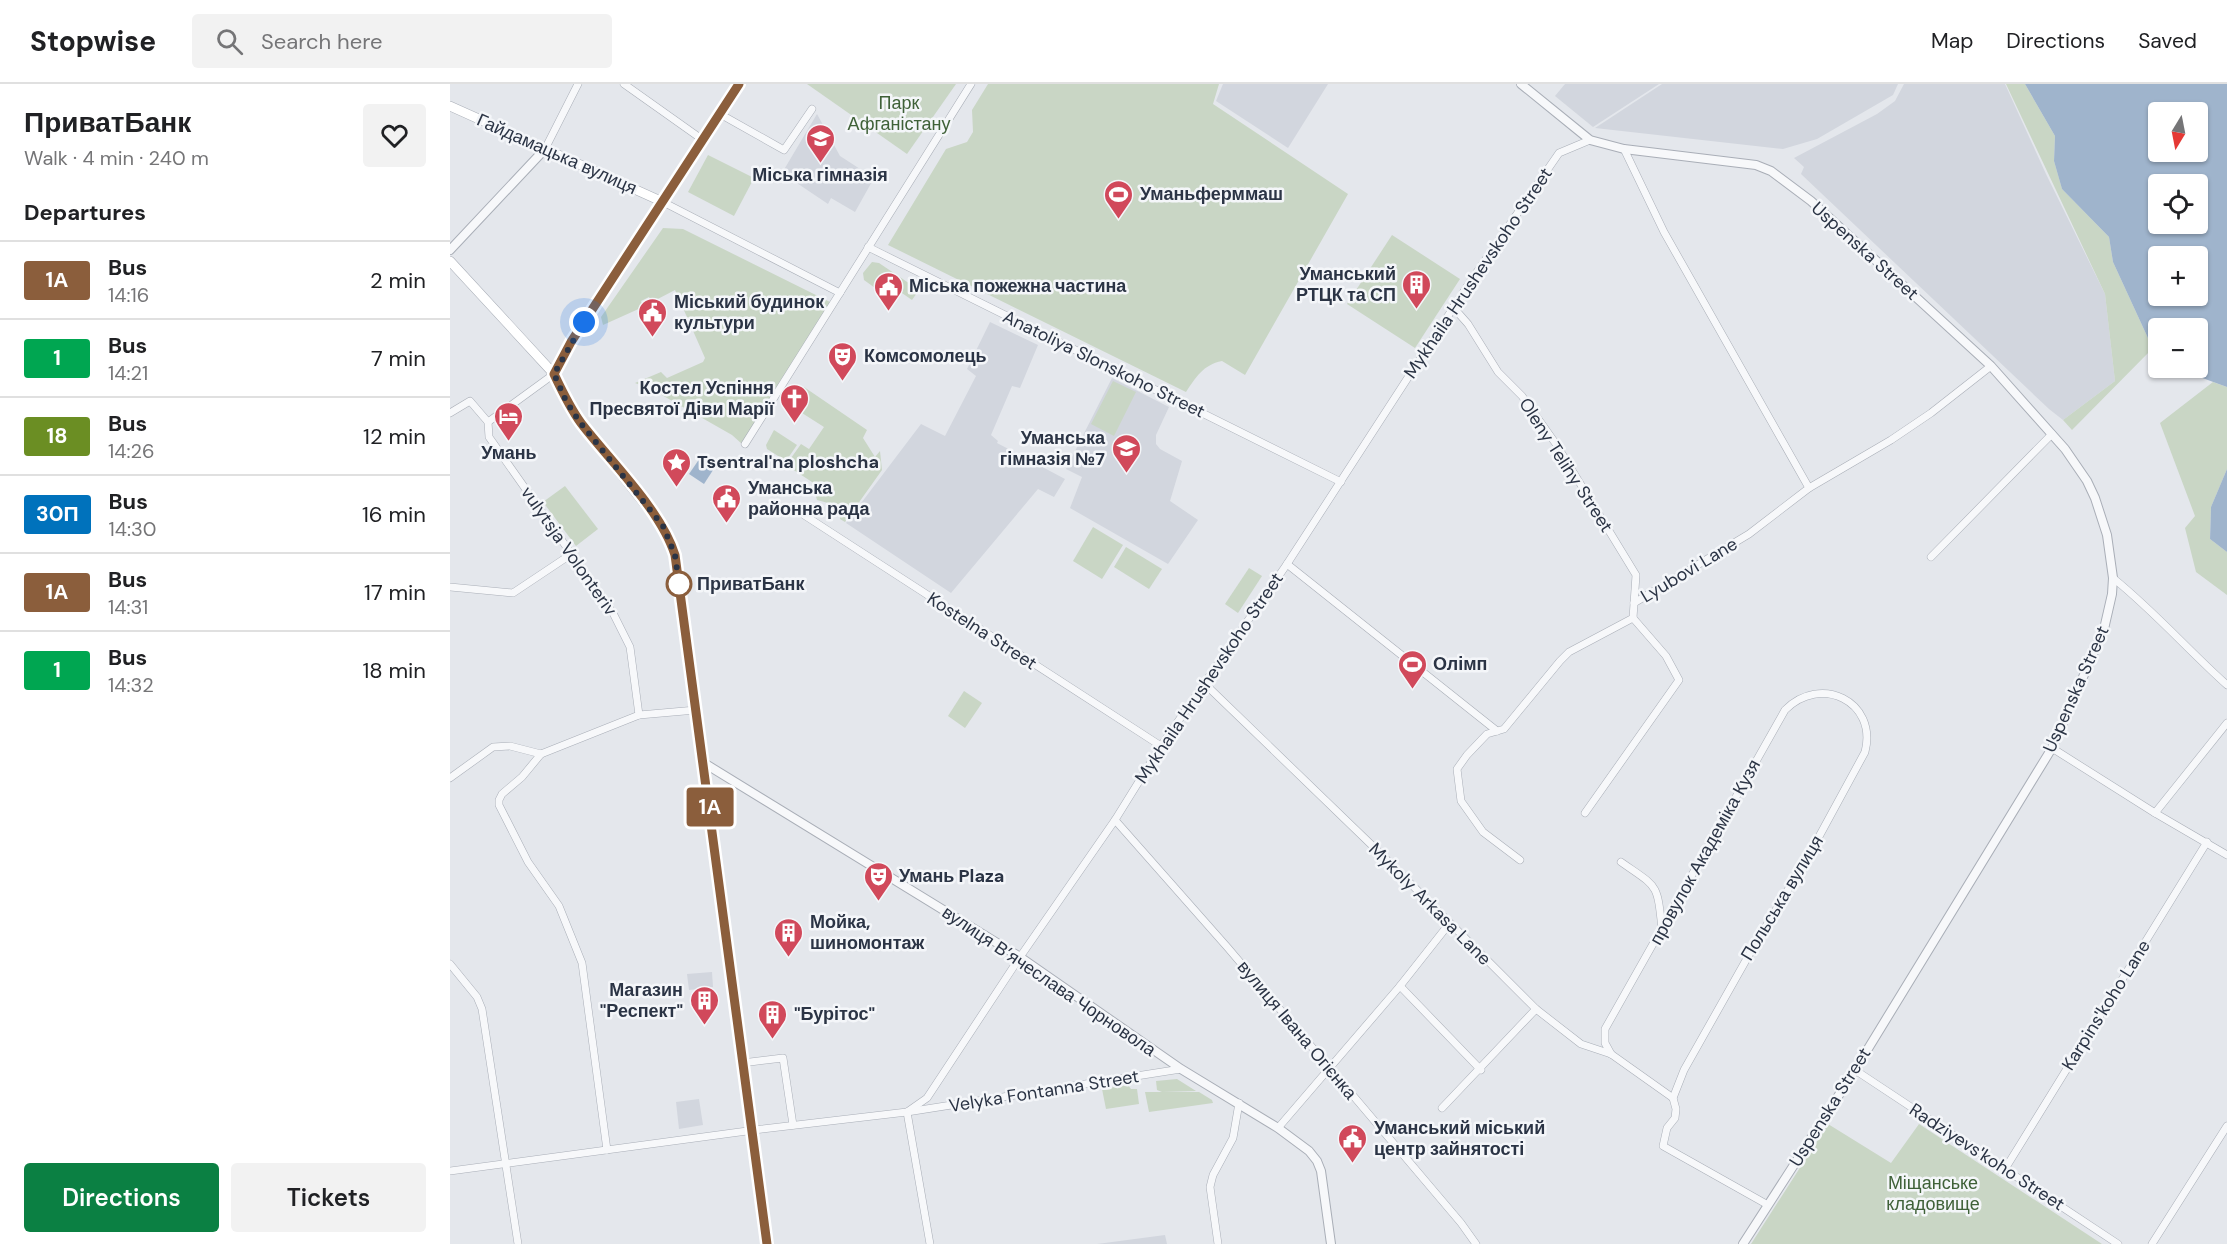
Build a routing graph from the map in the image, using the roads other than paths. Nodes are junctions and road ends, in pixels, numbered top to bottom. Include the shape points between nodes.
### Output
1 (578, 84) edge
2 (624, 84) edge
3 (740, 84) edge
4 (970, 84) edge
5 (1521, 84) edge
6 (450, 106) edge
7 (812, 109) dead end
8 (720, 114) junction
9 (703, 140) junction
10 (1590, 140) junction
11 (545, 149) junction
12 (1624, 149) junction
13 (663, 202) junction
14 (868, 247) junction
15 (450, 249) edge
16 (450, 261) edge
17 (840, 293) junction
18 (1453, 307) junction
19 (1991, 366) junction
20 (554, 374) junction
21 (450, 413) edge
22 (488, 422) junction
23 (2052, 434) junction
24 (745, 444) dead end
25 (1341, 482) junction
26 (1809, 488) junction
27 (804, 515) dead end
28 (573, 554) junction
29 (1931, 557) dead end
30 (1287, 564) junction
31 (2113, 578) junction
32 (450, 587) edge
33 (1634, 603) junction
34 (1633, 618) junction
35 (1205, 684) junction
36 (2227, 685) edge
37 (1845, 699) joint
38 (696, 710) junction
39 (639, 715) junction
40 (2227, 723) edge
41 (1497, 731) junction
42 (1161, 746) junction
43 (2052, 748) junction
44 (541, 754) junction
45 (704, 763) junction
46 (450, 778) edge
47 (1585, 813) dead end
48 (2155, 813) junction
49 (1115, 820) junction
50 (2207, 842) junction
51 (2227, 855) edge
52 (1520, 860) dead end
53 (1621, 862) dead end
54 (1449, 924) junction
55 (1662, 930) junction
56 (1020, 957) junction
57 (450, 963) edge
58 (1400, 986) junction
59 (1536, 1009) junction
60 (1611, 1054) junction
61 (742, 1063) junction
62 (1181, 1069) junction
63 (1330, 1069) junction
64 (1481, 1070) junction
65 (1855, 1070) junction
66 (1673, 1098) junction
67 (1239, 1103) junction
68 (1442, 1108) dead end
69 (907, 1112) junction
70 (793, 1125) junction
71 (2227, 1126) edge
72 (1278, 1128) junction
73 (751, 1131) junction
74 (607, 1150) junction
75 (506, 1164) junction
76 (2005, 1169) junction
77 (450, 1172) edge
78 (1768, 1205) junction
79 (518, 1244) edge
80 (767, 1244) edge
81 (930, 1244) edge
82 (1218, 1244) edge
83 (1330, 1244) edge
84 (1476, 1244) edge
85 (1743, 1244) edge
86 (2118, 1244) edge
87 (2152, 1244) edge

1 - 11 street
2 - 9 street
3 - 8 main road
4 - 14 street
5 - 10 street, Uspenska Street
6 - 11 main road, Гайдамацька вулиця
7 - 8 street via 784,150
8 - 9 main road
9 - 13 main road
10 - 12 street, Uspenska Street
10 - 18 street, Mykhaila Hrushevskoho Street via 1559,153
11 - 13 main road, Гайдамацька вулиця
11 - 15 street
12 - 19 street, Uspenska Street via 1756,165 1771,171 1811,201
12 - 26 street via 1664,232
13 - 17 street
13 - 20 main road
14 - 17 street
14 - 25 street, Anatoliya Slonskoho Street
16 - 20 main road
17 - 24 street
18 - 25 street, Mykhaila Hrushevskoho Street
18 - 33 street, Oleny Telihy Street via 1498,372 1522,396 1556,444 1636,575
19 - 23 street, Uspenska Street
19 - 26 street, Lyubovi Lane via 1891,440
20 - 22 street
20 - 38 main road via 579,421 663,526 675,555
21 - 22 street, vulytsja Volonteriv via 470,401
22 - 28 street, vulytsja Volonteriv via 489,437
23 - 29 street
23 - 31 street, Uspenska Street via 2077,465 2095,498 2107,535
25 - 30 street, Mykhaila Hrushevskoho Street
26 - 33 street, Lyubovi Lane via 1749,534
27 - 42 street, Kostelna Street
28 - 32 street via 513,593
28 - 39 street, vulytsja Volonteriv via 626,636
30 - 35 street, Mykhaila Hrushevskoho Street
30 - 41 street
31 - 36 street
31 - 43 street, Uspenska Street via 2104,629
33 - 34 street, Lyubovi Lane
34 - 41 street, Lyubovi Lane via 1569,652 1504,729
34 - 47 street via 1666,656 1679,680
35 - 42 street, Mykhaila Hrushevskoho Street
35 - 54 street, Mykoly Arkasa Lane
37 - 55 street, провулок Академіка Кузя via 1818,692 1800,698 1785,710
37 - 66 street, Польська вулиця via 1859,711 1866,727 1867,743 1862,758 1684,1070
38 - 39 street
38 - 45 main road
39 - 44 street
40 - 48 street
41 - 52 street, Lyubovi Lane via 1486,734 1457,769 1461,801 1484,831
42 - 49 street, Mykhaila Hrushevskoho Street
43 - 48 street
43 - 65 street, Uspenska Street
44 - 46 street via 510,746 493,747
44 - 74 street via 502,794 499,805 528,862 559,906 582,963
45 - 56 street, вулиця В’ячеслава Чорновола
45 - 61 main road
48 - 50 street
49 - 56 street, Mykhaila Hrushevskoho Street
49 - 63 street, вулиця Івана Огієнка
50 - 51 street
50 - 76 street, Karpinsʹkoho Lane
53 - 55 street via 1656,888
54 - 58 street
54 - 59 street, Mykoly Arkasa Lane
55 - 60 street, провулок Академіка Кузя via 1605,1029 1605,1043
56 - 62 street, вулиця В’ячеслава Чорновола
56 - 69 street, Mykhaila Hrushevskoho Street via 927,1098
57 - 75 street via 482,1008
58 - 63 street
58 - 64 street
59 - 60 street, Mykoly Arkasa Lane via 1581,1044
59 - 64 street
60 - 66 street, Mykoly Arkasa Lane
61 - 70 street via 783,1058
61 - 73 main road
62 - 67 street, вулиця В’ячеслава Чорновола
62 - 69 street, Velyka Fontanna Street
63 - 72 street
63 - 84 street, вулиця Івана Огієнка
64 - 68 street
65 - 76 street, Radziyevsʹkoho Street
65 - 78 street, Uspenska Street
66 - 78 street, Польська вулиця via 1675,1118 1667,1128 1663,1146
67 - 72 street, вулиця В’ячеслава Чорновола
67 - 82 street via 1233,1138 1210,1186
69 - 70 street, Velyka Fontanna Street
69 - 81 street
70 - 73 street, Velyka Fontanna Street
71 - 87 street
72 - 83 street, вулиця В’ячеслава Чорновола via 1317,1161 1324,1185
73 - 74 street, Velyka Fontanna Street
73 - 80 main road
74 - 75 street
75 - 77 street
75 - 79 street
76 - 86 street, Radziyevsʹkoho Street
78 - 85 street, Uspenska Street

